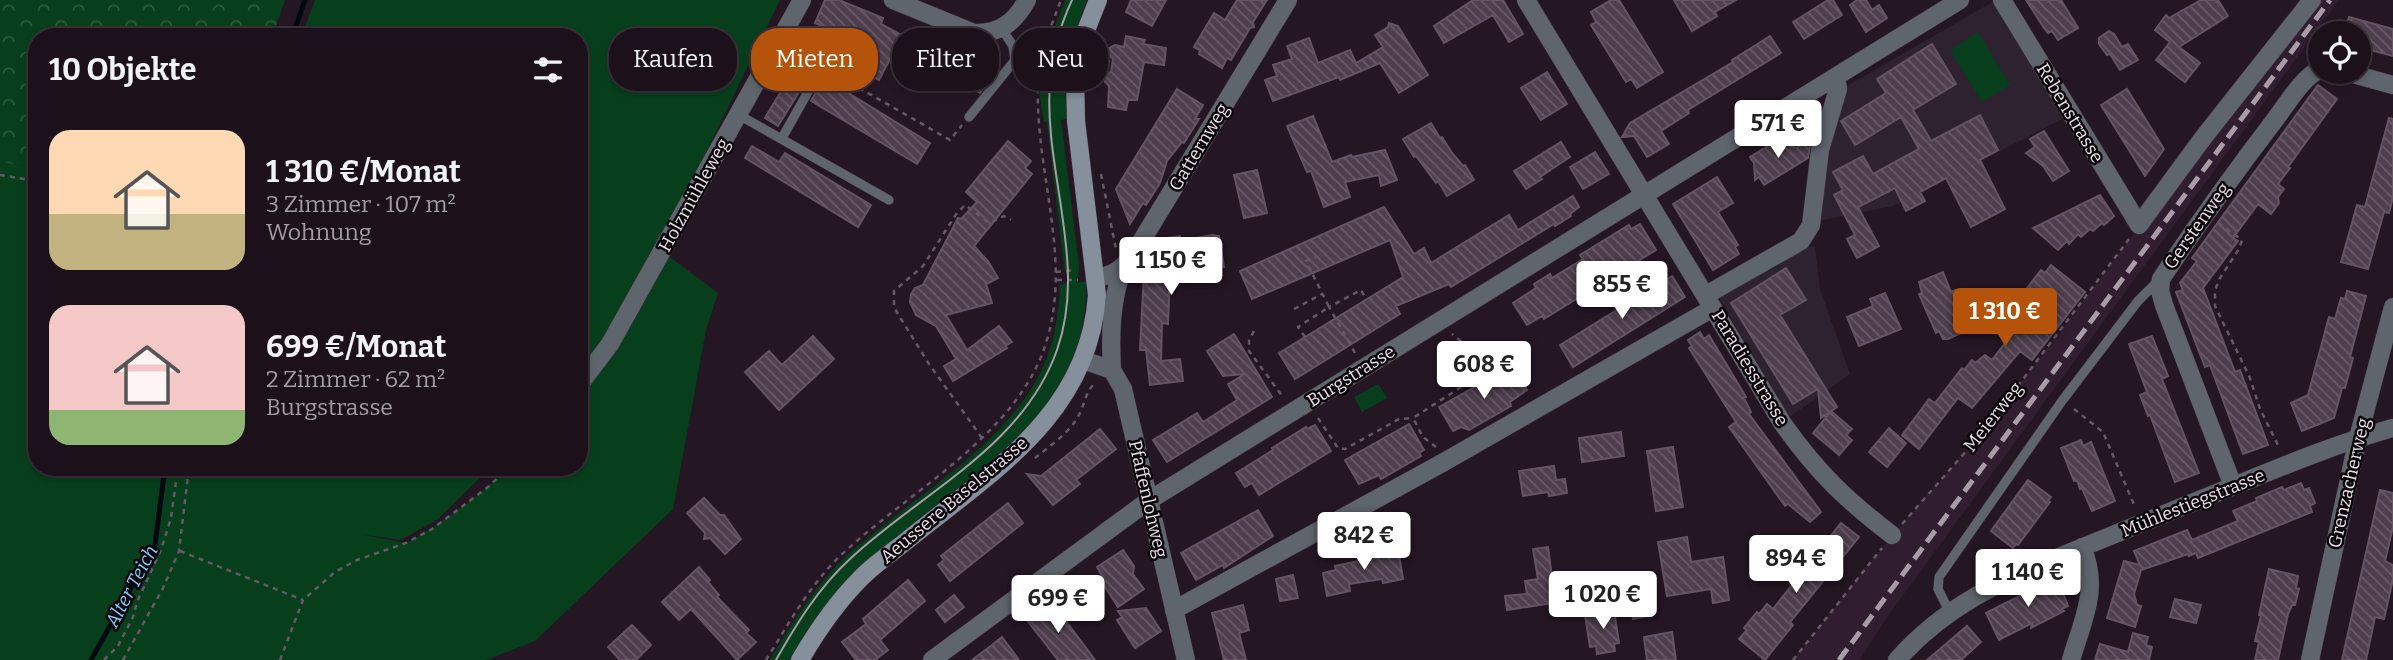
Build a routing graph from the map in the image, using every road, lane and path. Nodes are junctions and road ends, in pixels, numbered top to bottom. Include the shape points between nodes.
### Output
1 (802, 0) edge
2 (892, 0) edge
3 (1027, 0) edge
4 (1060, 0) edge
5 (1098, 0) edge
6 (1288, 0) edge
7 (1526, 0) edge
8 (1960, 0) edge
9 (2001, 0) edge
10 (2312, 0) edge
11 (1005, 27) junction
12 (787, 28) edge
13 (1049, 28) edge
14 (1013, 30) edge
15 (2308, 76) edge
16 (1836, 77) junction
17 (2371, 79) edge
18 (2393, 85) edge
19 (752, 91) edge
20 (808, 91) edge
21 (865, 91) edge
22 (1038, 91) edge
23 (739, 115) junction
24 (969, 117) dead end
25 (957, 132) dead end
26 (782, 138) junction
27 (1100, 169) dead end
28 (0, 175) edge
29 (28, 180) edge
30 (1643, 195) junction
31 (890, 200) dead end
32 (2205, 213) junction
33 (1011, 220) dead end
34 (2139, 225) junction
35 (1316, 257) dead end
36 (1306, 261) junction
37 (1127, 262) junction
38 (1302, 263) dead end
39 (1096, 278) junction
40 (2161, 279) junction
41 (1322, 294) junction
42 (1366, 299) dead end
43 (1709, 302) junction
44 (1329, 307) junction
45 (2393, 307) edge
46 (1294, 309) dead end
47 (1254, 331) dead end
48 (1448, 331) dead end
49 (1305, 337) dead end
50 (1083, 360) junction
51 (1364, 368) junction
52 (1112, 370) junction
53 (588, 373) edge
54 (2062, 401) junction
55 (1300, 407) junction
56 (1413, 418) junction
57 (2393, 428) edge
58 (982, 438) junction
59 (2358, 438) junction
60 (1444, 462) junction
61 (2288, 464) junction
62 (177, 476) edge
63 (188, 476) edge
64 (500, 476) edge
65 (2233, 486) junction
66 (1148, 501) junction
67 (2141, 524) junction
68 (1892, 535) junction
69 (2082, 547) junction
70 (180, 551) junction
71 (303, 600) junction
72 (1174, 610) junction
73 (1949, 611) junction
74 (104, 660) edge
75 (123, 660) edge
76 (280, 660) edge
77 (766, 660) edge
78 (800, 660) edge
79 (932, 660) edge
80 (1186, 660) edge
81 (1793, 660) edge
82 (1897, 660) edge
83 (2071, 660) edge
84 (2309, 660) edge

1 - 12 street, Holzmühleweg
2 - 11 street via 974,33
3 - 11 street
4 - 13 path
5 - 39 main road, Aeussere Baselstrasse via 1075,74 1076,121
6 - 37 street, Gatternweg
7 - 30 street, Paradiesstrasse
8 - 16 street, Burgstrasse
9 - 34 street, Rebenstrasse
10 - 34 street
11 - 14 path
11 - 24 lane via 1015,60
15 - 32 street, Gerstenweg
16 - 30 street, Burgstrasse
16 - 43 street via 1838,89 1820,150 1807,235
17 - 18 street
19 - 23 street, Holzmühleweg
20 - 26 lane
21 - 25 path via 950,141
22 - 58 path via 1056,264 1055,303 1035,373
23 - 26 lane
23 - 53 street, Holzmühleweg via 610,344
26 - 31 lane
27 - 37 path via 1116,249
28 - 29 path
30 - 43 street, Paradiesstrasse
30 - 51 street, Burgstrasse
32 - 40 street, Gerstenweg
32 - 61 path via 2242,240 2215,290 2215,306
33 - 58 path via 1004,216 989,223 965,205 923,266 894,291 894,307 901,319
34 - 68 path, Meierweg via 1983,432
35 - 36 path
36 - 38 path
36 - 41 path
37 - 39 street via 1111,275
37 - 52 street, Gatternweg via 1115,290
39 - 50 main road, Aeussere Baselstrasse via 1095,314
40 - 54 lane via 2138,301
40 - 65 street, Gerstenweg via 2164,305
41 - 44 path
41 - 46 path
42 - 44 path via 1361,290
43 - 60 street
43 - 68 street, Paradiesstrasse via 1814,467
44 - 49 path via 1298,327
44 - 51 path
45 - 59 street, Grenzacherweg
47 - 55 path via 1250,351
48 - 56 path via 1466,346 1483,373
50 - 52 street
50 - 78 main road, Aeussere Baselstrasse via 1059,406 1033,435 860,579
51 - 55 street, Burgstrasse
52 - 66 street, Pfaffenlohweg via 1123,389
54 - 67 path via 2103,432
54 - 73 lane via 1938,577 1938,589
55 - 56 path via 1338,448 1345,449 1399,419
55 - 66 street, Burgstrasse
56 - 60 path
57 - 59 street, Mühlestiegstrasse
58 - 77 path via 838,558 801,603
59 - 61 street, Mühlestiegstrasse
59 - 84 street, Grenzacherweg
60 - 72 street
61 - 65 street, Mühlestiegstrasse
62 - 74 path via 161,550 118,646
63 - 70 path
64 - 71 path via 432,529 335,572
65 - 67 street, Mühlestiegstrasse
66 - 72 street, Pfaffenlohweg
66 - 79 street, Burgstrasse
67 - 69 street, Mühlestiegstrasse
68 - 81 path, Meierweg
69 - 73 street, Mühlestiegstrasse via 2005,579
69 - 83 street via 2090,566 2091,592
70 - 71 path
70 - 75 path
71 - 76 path
72 - 80 street, Pfaffenlohweg
73 - 82 street, Mühlestiegstrasse

